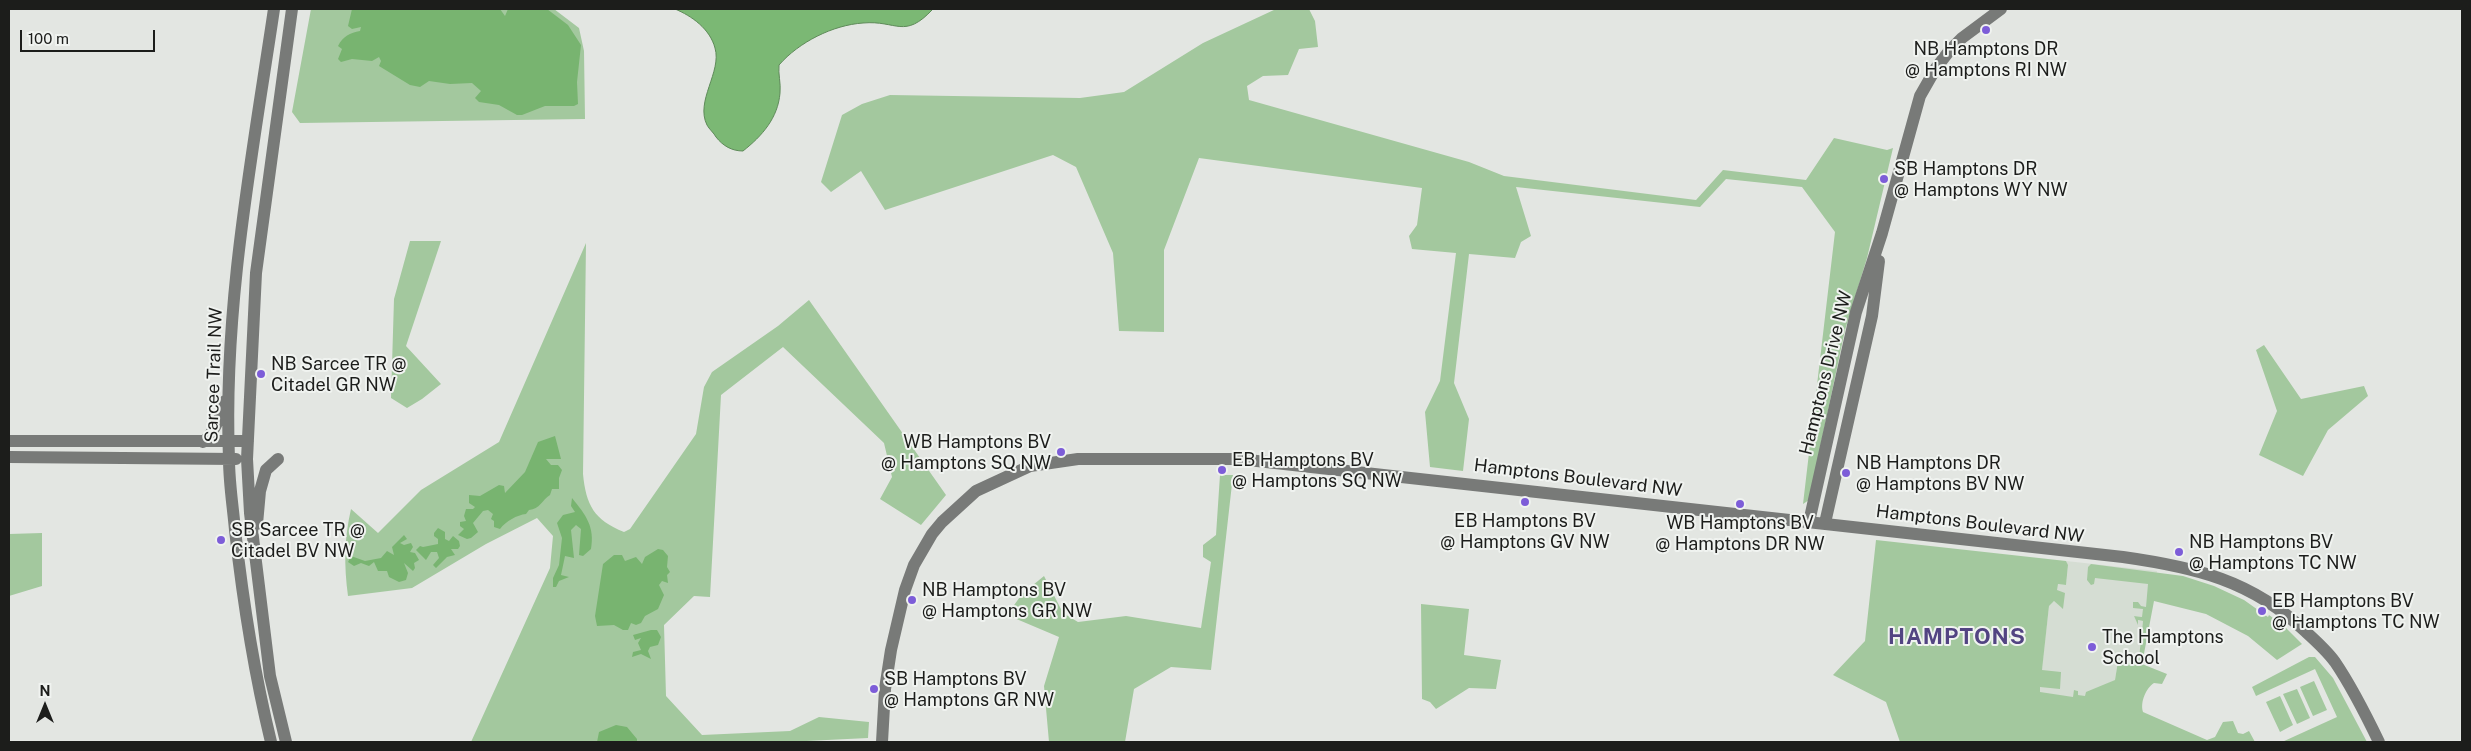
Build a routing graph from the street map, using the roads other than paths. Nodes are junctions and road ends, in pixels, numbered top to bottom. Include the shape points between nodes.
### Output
1 (274, 9) edge
2 (292, 9) edge
3 (2001, 9) edge
4 (1882, 233) junction
5 (229, 389) junction
6 (9, 441) edge
7 (248, 441) junction
8 (203, 442) junction
9 (229, 442) junction
10 (9, 457) edge
11 (229, 459) junction
12 (247, 459) junction
13 (278, 460) dead end
14 (1808, 522) junction
15 (1825, 523) junction
16 (255, 544) junction
17 (271, 742) edge
18 (286, 742) edge
19 (882, 742) edge
20 (2379, 742) edge

1 - 5 street, Sarcee Trail NW via 237,270
2 - 7 street, Sarcee Trail NW via 256,273
3 - 4 street, Hamptons Drive NW via 1956,44 1936,68 1920,96
4 - 14 street, Hamptons Drive NW via 1856,312
4 - 15 street, Hamptons Drive NW via 1872,316
5 - 8 street via 221,416
5 - 9 street, Sarcee Trail NW
6 - 8 street
7 - 9 street
7 - 12 street, Sarcee Trail NW
8 - 9 street
9 - 11 street, Sarcee Trail NW
10 - 11 street
11 - 12 street
11 - 17 street, Sarcee Trail NW via 243,595 256,678
12 - 16 street, Sarcee Trail NW
13 - 16 street via 266,470 260,491
14 - 15 street, Hamptons Boulevard NW
14 - 19 street, Hamptons Boulevard NW via 1239,460 1078,459 1030,466 976,491 942,522 914,565 891,650
15 - 20 street, Hamptons Boulevard NW via 2164,562 2228,580 2294,621 2320,645 2334,661
16 - 18 street, Sarcee Trail NW via 270,676

